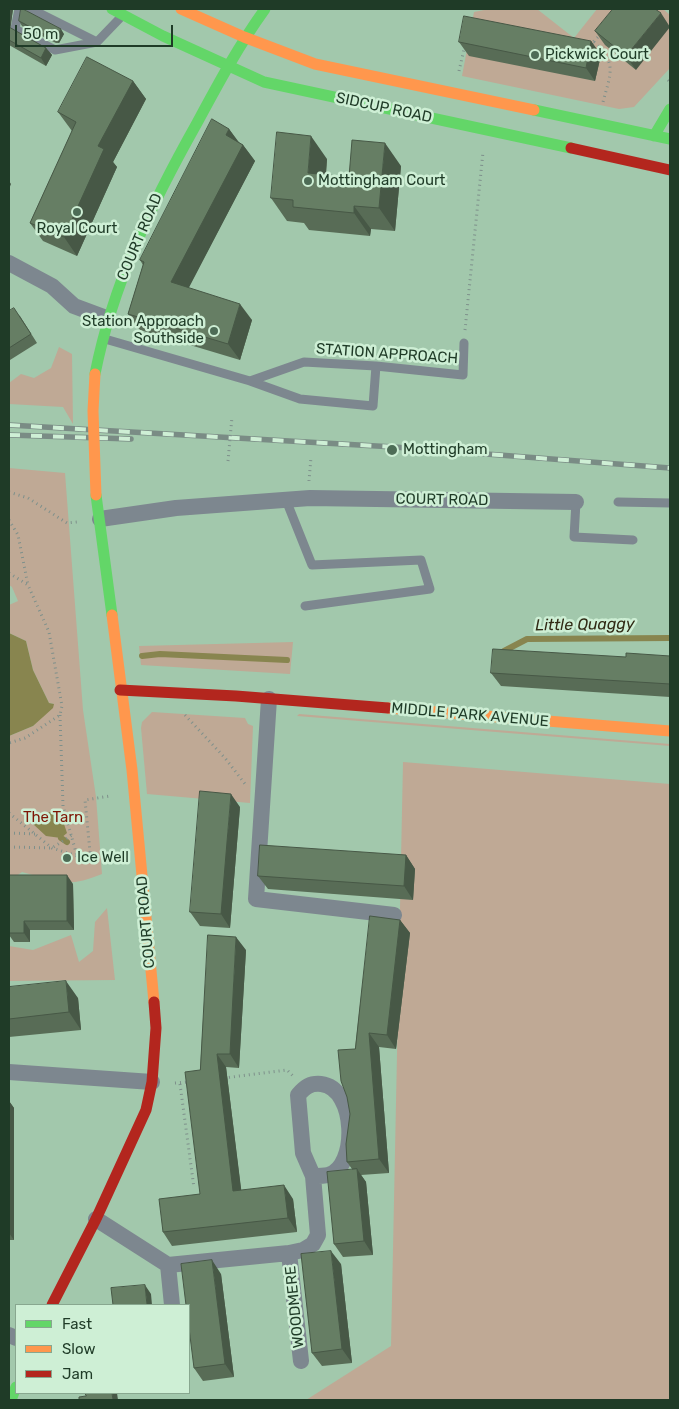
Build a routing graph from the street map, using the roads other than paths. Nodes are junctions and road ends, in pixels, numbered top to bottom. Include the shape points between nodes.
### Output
1 (19, 9) edge
2 (32, 9) edge
3 (112, 9) edge
4 (181, 9) edge
5 (265, 9) edge
6 (122, 15) junction
7 (244, 38) junction
8 (97, 42) junction
9 (228, 66) junction
10 (670, 109) edge
11 (654, 136) junction
12 (670, 139) edge
13 (670, 170) edge
14 (9, 263) edge
15 (108, 319) junction
16 (103, 338) junction
17 (464, 343) road end
18 (376, 366) junction
19 (250, 381) junction
20 (286, 500) junction
21 (576, 502) joint
22 (618, 502) dead end
23 (670, 503) edge
24 (100, 519) junction
25 (633, 540) dead end
26 (305, 606) dead end
27 (120, 690) junction
28 (270, 699) junction
29 (670, 731) edge
30 (394, 915) dead end
31 (9, 1072) edge
32 (152, 1082) junction
33 (313, 1176) junction
34 (96, 1220) junction
35 (289, 1253) junction
36 (168, 1265) junction
37 (53, 1304) edge
38 (172, 1304) edge
39 (301, 1360) dead end

1 - 8 lane via 15,29 55,50
2 - 8 lane
3 - 6 main road, SIDCUP ROAD
4 - 7 main road, SIDCUP ROAD
5 - 7 main road, COURT ROAD
6 - 8 lane
6 - 9 main road, SIDCUP ROAD
7 - 9 main road, COURT ROAD
7 - 11 main road, SIDCUP ROAD via 315,64
9 - 13 main road, SIDCUP ROAD via 274,85
9 - 15 main road, COURT ROAD via 151,206 125,262
10 - 11 main road
11 - 12 main road, SIDCUP ROAD
14 - 15 street via 52,286 74,306
15 - 16 main road, COURT ROAD
16 - 19 lane
16 - 24 main road, COURT ROAD, bridge via 95,374 93,411
17 - 18 lane, STATION APPROACH via 463,375
18 - 19 lane, STATION APPROACH via 304,362
18 - 19 lane via 373,406 300,399
20 - 21 street, COURT ROAD
20 - 24 street, COURT ROAD via 176,508
20 - 26 lane via 312,565 421,560 430,589
21 - 25 lane via 574,537
22 - 23 lane
24 - 27 main road, COURT ROAD
27 - 28 main road, MIDDLE PARK AVENUE
27 - 32 main road, COURT ROAD via 132,770 156,1028
28 - 29 main road, MIDDLE PARK AVENUE
28 - 30 street via 256,899
31 - 32 street
32 - 34 main road, COURT ROAD via 146,1110
33 - 33 street, WOODMERE via 303,1153 298,1095 306,1086 316,1084 333,1087 341,1094 349,1138 345,1160 330,1175
33 - 35 street, WOODMERE via 318,1235 313,1244
34 - 36 street
34 - 37 main road, COURT ROAD
35 - 36 street, WOODMERE
35 - 39 street, WOODMERE
36 - 38 street

